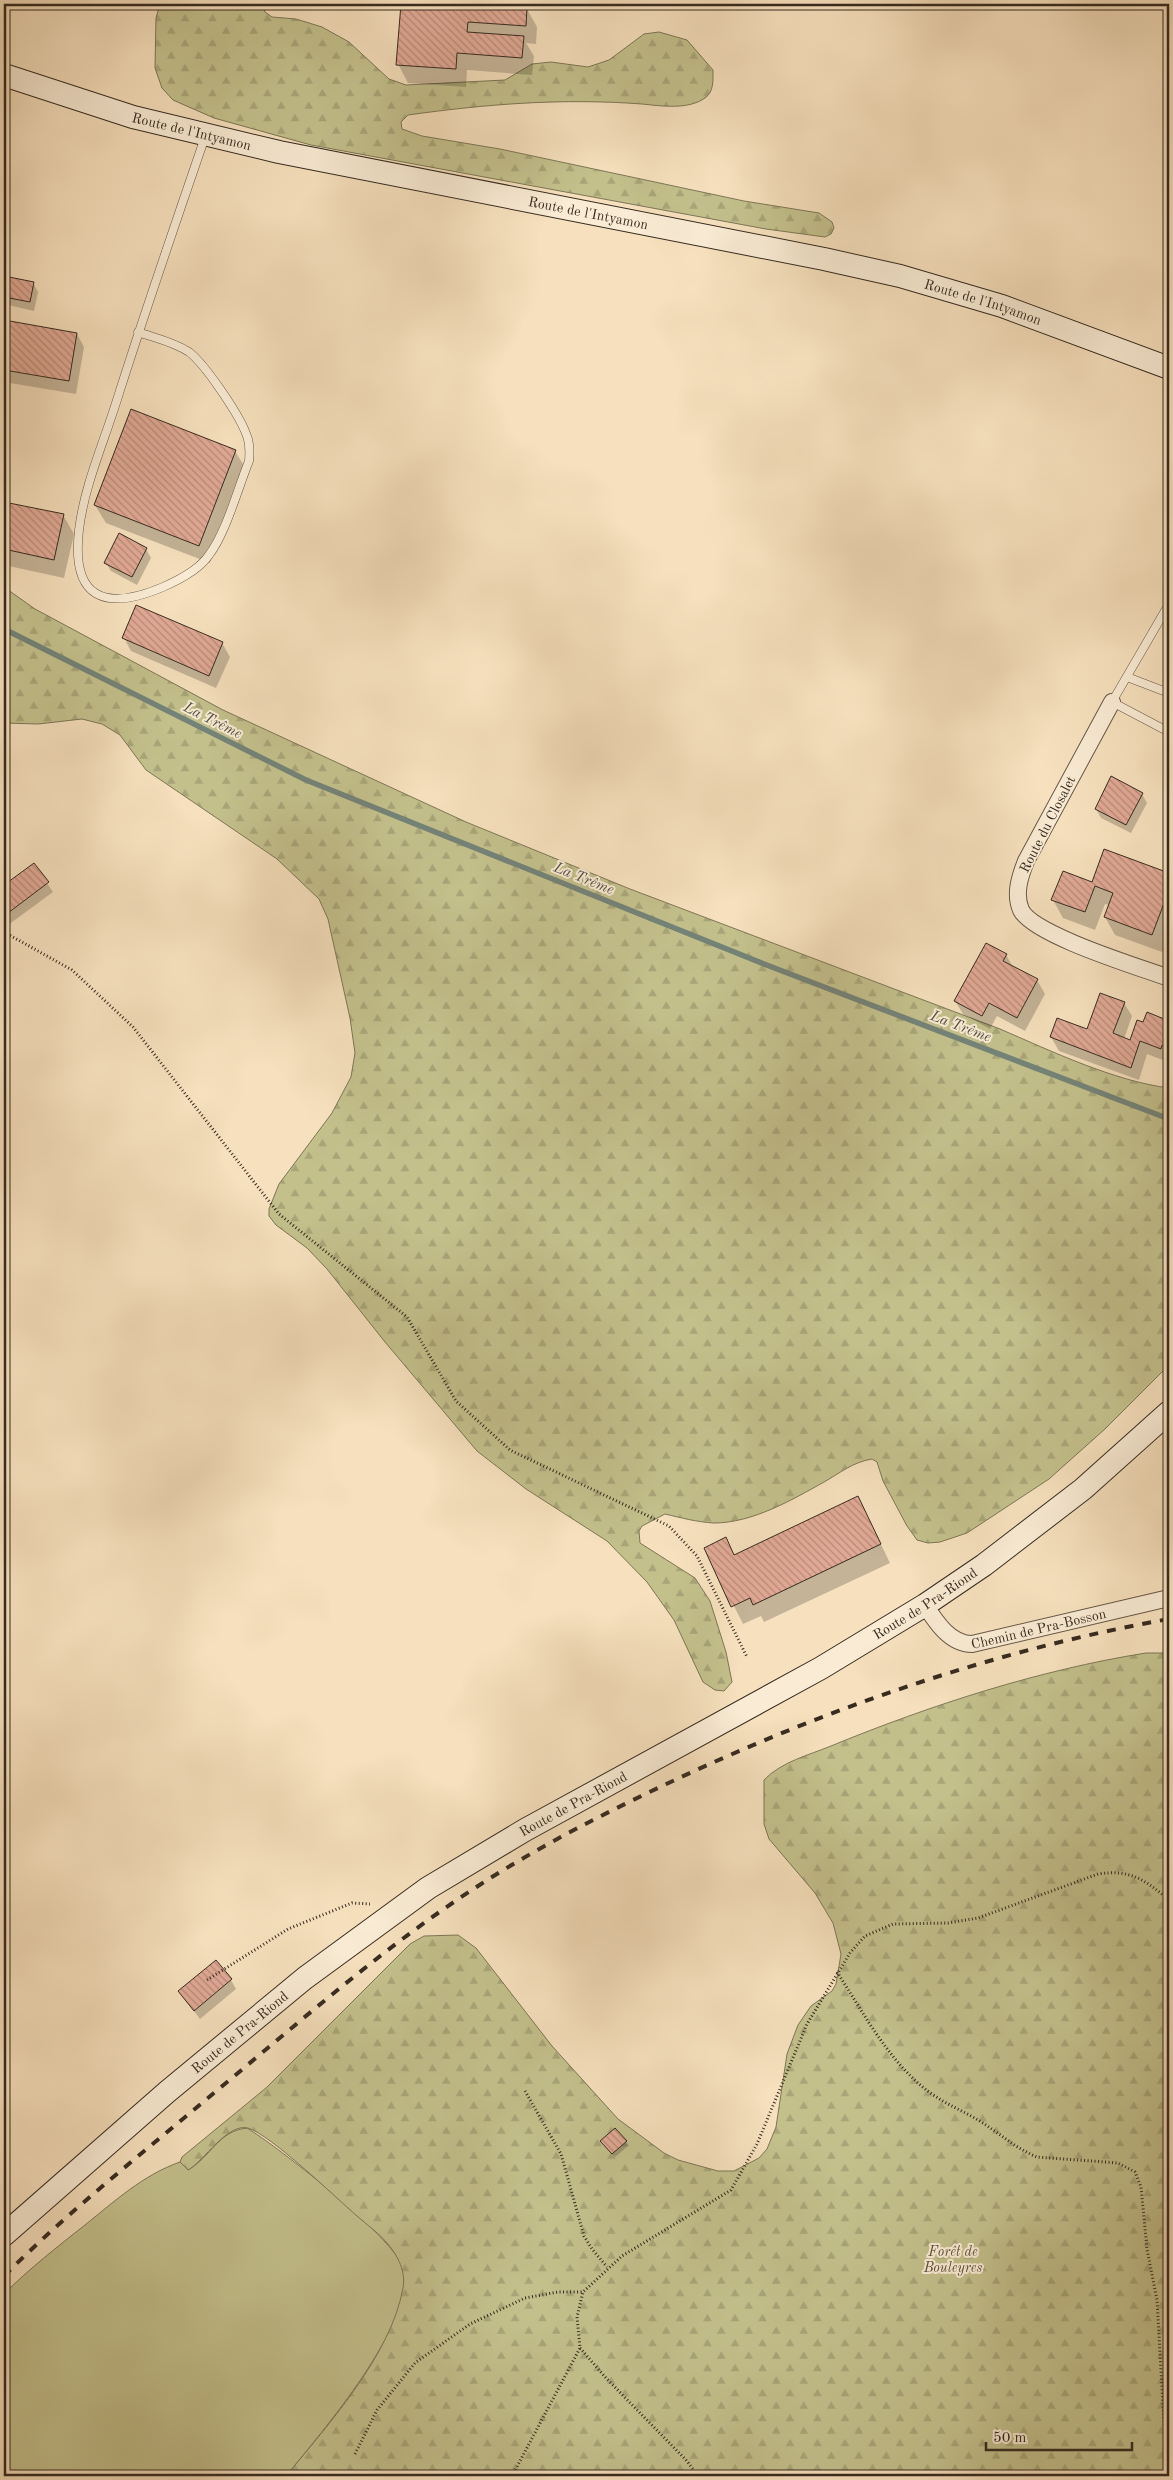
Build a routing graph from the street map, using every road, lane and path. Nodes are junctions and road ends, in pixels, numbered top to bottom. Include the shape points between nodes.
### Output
1 (4, 75) edge
2 (206, 135) junction
3 (138, 332) junction
4 (1169, 368) edge
5 (1169, 604) edge
6 (1127, 677) junction
7 (1169, 693) edge
8 (1112, 702) junction
9 (1169, 732) edge
10 (4, 932) edge
11 (1169, 978) edge
12 (1169, 1412) edge
13 (1169, 1598) edge
14 (925, 1605) junction
15 (747, 1658) dead end
16 (1169, 1900) edge
17 (391, 1914) junction
18 (838, 1972) junction
19 (207, 1980) dead end
20 (525, 2091) dead end
21 (4, 2236) edge
22 (607, 2267) junction
23 (583, 2292) junction
24 (580, 2348) junction
25 (355, 2454) dead end
26 (1169, 2455) edge
27 (512, 2476) edge
28 (698, 2476) edge

1 - 2 main road, Route de l'Intyamon via 109,109
2 - 3 lane
2 - 4 main road, Route de l'Intyamon via 900,276 1050,322
3 - 3 lane via 79,530 81,575 89,589 110,599 148,593 175,581 209,556 249,461 250,448 245,431 203,366 180,348
5 - 6 lane
6 - 7 lane
6 - 8 lane
8 - 9 lane
8 - 11 street, Route du Closalet via 1026,861 1018,900 1028,919 1053,934
10 - 15 path via 72,970 133,1027 280,1214 407,1317 456,1401 510,1450 669,1526 697,1556
12 - 14 main road, Route de Pra-Riond via 1083,1489 984,1566
13 - 14 street, Chemin de Pra-Bosson via 972,1644 952,1638
14 - 17 main road, Route de Pra-Riond via 821,1668 490,1850
16 - 18 path via 1130,1874 1115,1871 1098,1874 978,1918 893,1924 866,1936 850,1952
17 - 19 path via 372,1904 352,1903 288,1929
17 - 21 main road, Route de Pra-Riond via 305,1978 167,2092
18 - 22 path via 807,2024 757,2144 731,2190
18 - 26 path via 880,2038 900,2063 937,2098 977,2119 1026,2153 1037,2157 1118,2164 1135,2172 1141,2187 1147,2249 1157,2300 1164,2423
20 - 22 path via 561,2154 584,2236
22 - 23 path
23 - 24 path via 577,2317
23 - 25 path via 558,2292 525,2298 470,2324 416,2363 377,2410
24 - 27 path
24 - 28 path

